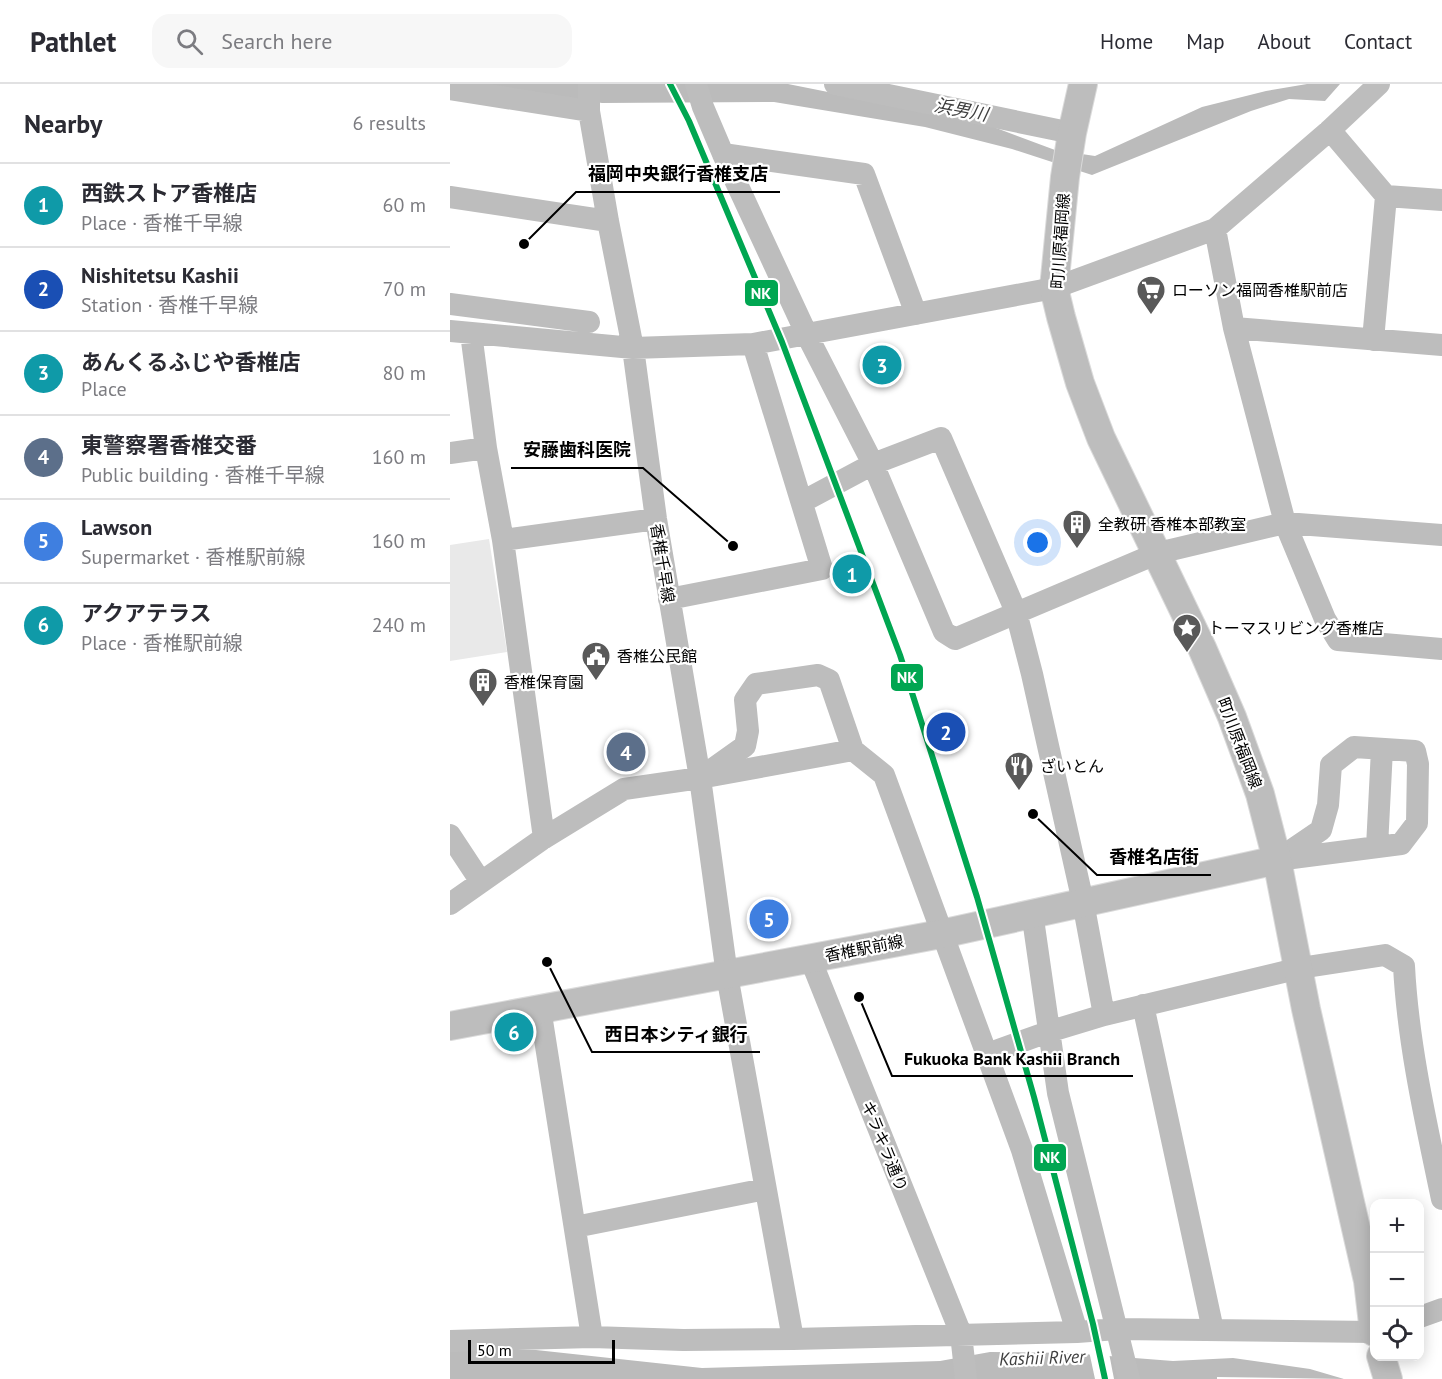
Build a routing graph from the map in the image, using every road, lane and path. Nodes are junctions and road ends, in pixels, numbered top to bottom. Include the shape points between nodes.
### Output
1 (589, 84) edge
2 (696, 84) edge
3 (835, 84) edge
4 (1083, 84) edge
5 (1379, 84) edge
6 (450, 89) edge
7 (589, 111) junction
8 (1330, 130) junction
9 (1071, 139) junction
10 (723, 154) junction
11 (1386, 196) junction
12 (450, 197) edge
13 (1442, 200) edge
14 (608, 221) junction
15 (1215, 229) junction
16 (1054, 288) junction
17 (450, 304) edge
18 (916, 314) junction
19 (588, 322) dead end
20 (1234, 328) junction
21 (461, 332) edge
22 (807, 334) junction
23 (1373, 340) junction
24 (753, 344) junction
25 (1442, 345) edge
26 (633, 348) junction
27 (486, 448) junction
28 (450, 453) edge
29 (873, 464) junction
30 (802, 502) junction
31 (656, 519) junction
32 (1285, 523) junction
33 (1442, 535) edge
34 (503, 540) junction
35 (1158, 553) junction
36 (669, 599) junction
37 (1016, 612) junction
38 (1442, 649) edge
39 (1382, 749) junction
40 (853, 750) junction
41 (700, 778) junction
42 (450, 835) edge
43 (544, 838) junction
44 (1377, 847) junction
45 (1277, 860) junction
46 (481, 882) junction
47 (1083, 902) junction
48 (450, 904) edge
49 (1032, 912) junction
50 (941, 934) junction
51 (810, 958) junction
52 (1300, 968) junction
53 (727, 975) junction
54 (1143, 1005) junction
55 (540, 1008) junction
56 (1104, 1015) junction
57 (450, 1026) edge
58 (1048, 1032) junction
59 (987, 1054) junction
60 (765, 1189) junction
61 (1442, 1199) edge
62 (576, 1227) junction
63 (1371, 1307) edge
64 (1442, 1309) edge
65 (1424, 1315) edge
66 (1117, 1329) junction
67 (1213, 1330) junction
68 (1077, 1332) junction
69 (1370, 1332) edge
70 (592, 1337) junction
71 (793, 1339) junction
72 (450, 1341) edge
73 (962, 1345) junction
74 (1383, 1361) edge
75 (966, 1379) edge
76 (1129, 1379) edge
77 (1388, 1379) edge

1 - 7 street, 香椎千早線
2 - 10 street
3 - 9 street
4 - 9 main road
5 - 8 street
6 - 7 street
7 - 14 street, 香椎千早線
8 - 11 street
8 - 15 street
9 - 16 main road, 町川原福岡線
10 - 18 street via 864,174
10 - 22 street
11 - 13 street
11 - 23 street
12 - 14 street
14 - 26 street, 香椎千早線
15 - 16 street
15 - 20 street
16 - 18 street
16 - 35 main road, 町川原福岡線 via 1080,383 1101,438
17 - 19 street
18 - 22 street
20 - 23 street
20 - 32 street
21 - 26 street
21 - 27 street
22 - 24 street
22 - 29 street
23 - 25 street
24 - 26 street
24 - 30 street
26 - 31 street, 香椎千早線
27 - 28 street
27 - 34 street
29 - 30 street
29 - 37 street via 944,632 955,639
29 - 37 street via 941,438
30 - 36 street via 822,569
31 - 34 street
31 - 36 street, 香椎千早線
32 - 33 street
32 - 35 street
32 - 38 street via 1324,619 1338,639
34 - 43 street
35 - 37 street
35 - 45 main road, 町川原福岡線 via 1250,763
36 - 41 street, 香椎千早線
37 - 47 street
39 - 44 street
39 - 44 street via 1415,751 1417,823 1401,844
39 - 45 street via 1354,747 1330,765 1328,805 1321,830
40 - 41 street
40 - 41 street via 829,680 818,675 756,684 745,700 745,746
40 - 50 street via 884,775
41 - 43 street via 624,789
41 - 53 street, 香椎千早線
42 - 46 street
43 - 46 street
44 - 45 street
45 - 47 main road, 香椎駅前線
45 - 52 main road, 町川原福岡線
46 - 48 street
47 - 49 main road, 香椎駅前線
47 - 56 street
49 - 50 main road, 香椎駅前線
49 - 58 street
50 - 51 main road, 香椎駅前線
50 - 59 street
51 - 53 main road, 香椎駅前線
51 - 73 street, キラキラ通り
52 - 54 street
52 - 61 street via 1385,955 1404,966 1406,1000
52 - 63 main road, 町川原福岡線
53 - 55 main road, 香椎駅前線
53 - 60 street, 香椎千早線
54 - 56 street
54 - 67 street
55 - 57 main road, 香椎駅前線
55 - 62 street
56 - 58 street
58 - 59 street
58 - 66 street via 1058,1093
59 - 68 street via 1022,1150
60 - 62 street
60 - 71 street, 香椎千早線
62 - 70 street
64 - 65 street
66 - 67 street
66 - 68 street
66 - 76 street
67 - 69 street
68 - 73 street
70 - 71 street
70 - 72 street
71 - 73 street
73 - 75 street, キラキラ通り
74 - 77 main road

